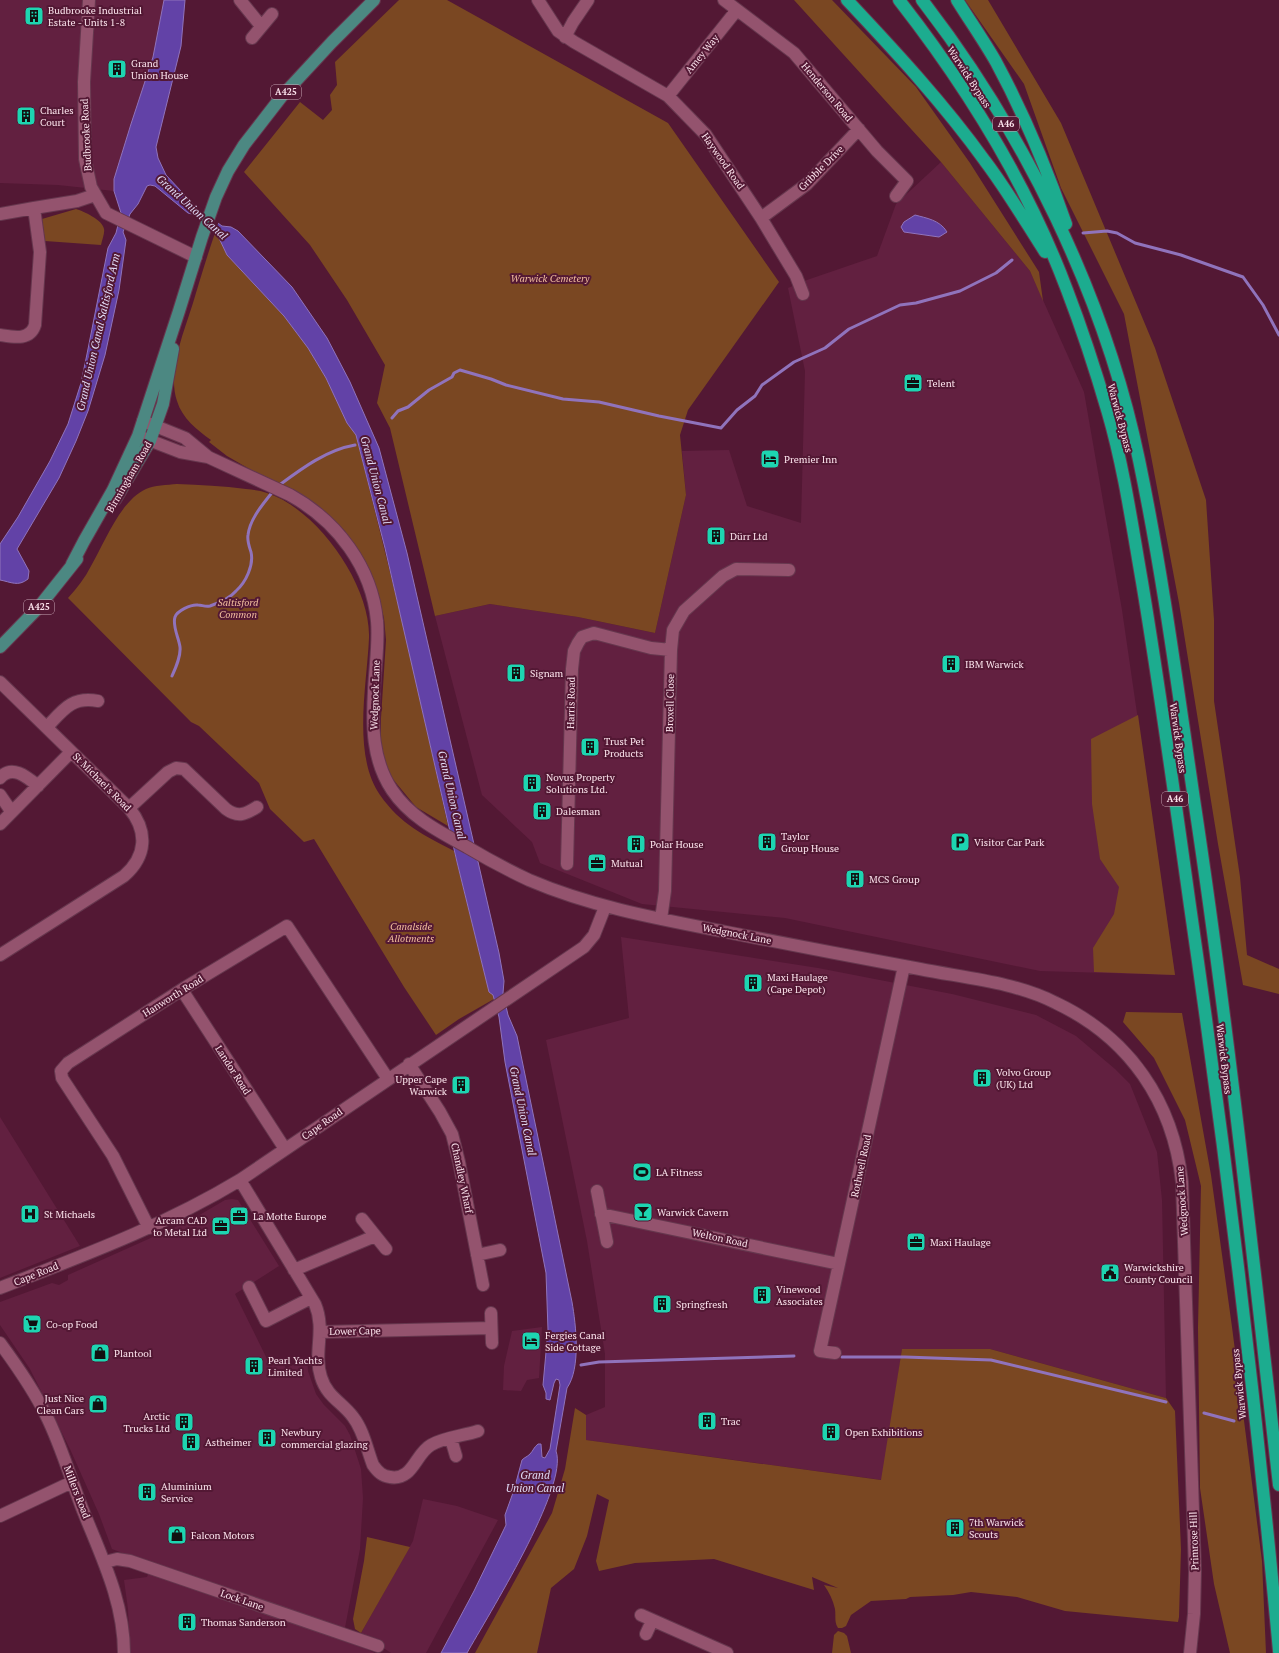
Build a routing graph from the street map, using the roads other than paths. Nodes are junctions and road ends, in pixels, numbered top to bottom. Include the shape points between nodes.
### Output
1 (89, 0) edge
2 (240, 0) edge
3 (374, 0) edge
4 (538, 0) edge
5 (588, 0) edge
6 (724, 0) edge
7 (847, 0) edge
8 (899, 0) edge
9 (922, 0) edge
10 (957, 0) edge
11 (736, 11) junction
12 (272, 14) dead end
13 (262, 26) junction
14 (565, 37) junction
15 (252, 38) dead end
16 (668, 96) junction
17 (859, 129) junction
18 (95, 195) junction
19 (896, 196) dead end
20 (34, 208) junction
21 (0, 214) edge
22 (761, 218) junction
23 (196, 257) junction
24 (1074, 259) junction
25 (1067, 289) junction
26 (803, 294) dead end
27 (179, 311) junction
28 (0, 335) edge
29 (143, 421) junction
30 (156, 426) junction
31 (138, 436) junction
32 (150, 441) junction
33 (208, 457) junction
34 (72, 564) junction
35 (790, 570) dead end
36 (0, 646) edge
37 (671, 650) junction
38 (0, 682) edge
39 (98, 701) dead end
40 (47, 727) junction
41 (71, 752) junction
42 (0, 778) edge
43 (38, 786) junction
44 (0, 795) edge
45 (258, 807) dead end
46 (129, 808) junction
47 (11, 811) junction
48 (0, 824) edge
49 (567, 864) dead end
50 (605, 906) junction
51 (661, 919) junction
52 (0, 955) edge
53 (904, 966) junction
54 (182, 990) junction
55 (409, 1064) junction
56 (388, 1079) junction
57 (284, 1149) junction
58 (240, 1180) junction
59 (597, 1191) dead end
60 (601, 1214) junction
61 (362, 1219) dead end
62 (149, 1228) junction
63 (375, 1236) junction
64 (607, 1242) dead end
65 (386, 1249) dead end
66 (500, 1250) dead end
67 (477, 1255) junction
68 (839, 1264) junction
69 (294, 1270) junction
70 (483, 1285) dead end
71 (249, 1287) dead end
72 (0, 1288) edge
73 (311, 1298) junction
74 (490, 1314) dead end
75 (491, 1328) junction
76 (320, 1332) junction
77 (0, 1343) edge
78 (492, 1343) dead end
79 (835, 1353) dead end
80 (1191, 1429) joint
81 (478, 1432) dead end
82 (451, 1439) junction
83 (456, 1456) dead end
84 (72, 1482) junction
85 (1279, 1485) edge
86 (0, 1516) edge
87 (105, 1562) junction
88 (640, 1615) dead end
89 (652, 1621) junction
90 (646, 1634) dead end
91 (378, 1646) dead end
92 (1279, 1651) edge
93 (124, 1653) edge
94 (727, 1653) edge
95 (1190, 1653) edge

1 - 18 street, Budbrooke Road via 84,80 86,158 88,176
2 - 13 street
3 - 23 main road, Birmingham Road / A425 via 282,96 256,128 231,166 214,202
4 - 14 street, Haywood Road via 553,25
5 - 14 street
6 - 11 street, Henderson Road
7 - 25 highway via 985,159
8 - 25 highway, Warwick Bypass / A46 via 925,33 984,121 1026,200
9 - 24 highway, Warwick Bypass / A46 via 968,63 1010,132 1044,192
10 - 24 highway via 995,61 1019,107 1052,184 1067,227
11 - 16 street, Amey Way
11 - 17 street, Henderson Road via 794,53
12 - 13 street
13 - 15 street
14 - 16 street, Haywood Road
16 - 22 street, Haywood Road via 706,135
17 - 19 street, Henderson Road via 907,181
17 - 22 street, Gribble Drive via 807,184
18 - 20 street via 77,201
18 - 23 street, Budbrooke Road via 106,213 113,218
20 - 21 street
20 - 28 street via 40,252 34,325 32,332 24,337
22 - 26 street, Haywood Road via 796,276
23 - 27 main road, Birmingham Road
24 - 85 highway, Warwick Bypass / A46 via 1107,346 1127,412 1139,458 1162,584 1224,1008
25 - 92 highway, Warwick Bypass / A46 via 1109,415 1155,660 1205,1008 1237,1261
27 - 29 main road, Birmingham Road
27 - 30 main road, Birmingham Road via 164,404
29 - 30 street, Wedgnock Lane
29 - 31 main road, Birmingham Road
30 - 32 main road, Birmingham Road
30 - 33 street, Wedgnock Lane via 185,438
31 - 32 street, Wedgnock Lane
31 - 34 main road, Birmingham Road
32 - 33 street, Wedgnock Lane via 180,452
32 - 34 main road, Birmingham Road via 89,544
33 - 50 street, Wedgnock Lane via 303,502 332,526 352,551 369,583 377,623 373,737 382,772 392,791 416,816 496,863 550,888
34 - 36 main road, Birmingham Road / A425 via 38,608
35 - 37 street, Broxell Close via 736,569 724,576 684,612 673,630
37 - 49 street, Harris Road via 651,648 594,633 582,637 574,651
37 - 51 street, Broxell Close via 666,873
38 - 40 street, St Michael's Road
39 - 40 street via 84,700 67,706
40 - 41 street, St Michael's Road
41 - 43 street
41 - 46 street, St Michael's Road
42 - 43 street via 4,773 16,771
43 - 47 street
44 - 47 street
45 - 46 street via 244,814 233,814 184,769 176,768 168,772
46 - 52 street, St Michael's Road via 138,821 143,842 140,856 131,870
47 - 48 street
50 - 51 street, Wedgnock Lane
50 - 55 street, Cape Road via 598,927 584,947
51 - 53 street, Wedgnock Lane
53 - 68 street, Rothwell Road
53 - 80 street, Wedgnock Lane via 1019,989 1055,1002 1111,1039 1130,1058 1151,1086 1168,1122 1181,1169
54 - 56 street, Hanworth Road via 287,926
54 - 57 street, Landor Road
54 - 62 street, Hanworth Road via 68,1062 61,1071 62,1078 122,1171
55 - 56 street, Cape Road
55 - 67 street, Chandley Wharf via 452,1134
56 - 57 street, Cape Road
57 - 58 street, Cape Road
58 - 62 street, Cape Road
58 - 69 street, Lower Cape
59 - 60 street
60 - 64 street
60 - 68 street, Welton Road
61 - 63 street
62 - 72 street, Cape Road
63 - 65 street
63 - 69 street
66 - 67 street
67 - 70 street, Chandley Wharf
68 - 79 street, Rothwell Road via 820,1351
69 - 73 street, Lower Cape
71 - 73 street via 266,1321
73 - 76 street, Lower Cape via 317,1311
74 - 75 street
75 - 76 street, Lower Cape
75 - 78 street
76 - 82 street via 318,1354 324,1385 359,1425 373,1466 380,1473 386,1477 403,1476 411,1470 429,1446
77 - 84 street, Millers Road via 20,1370 46,1415
80 - 95 street, Primrose Hill via 1195,1571
81 - 82 street
82 - 83 street
84 - 86 street
84 - 87 street, Millers Road
87 - 91 street, Lock Lane via 117,1559 130,1561
87 - 93 street, Millers Road via 118,1603
88 - 89 street
89 - 90 street
89 - 94 street

